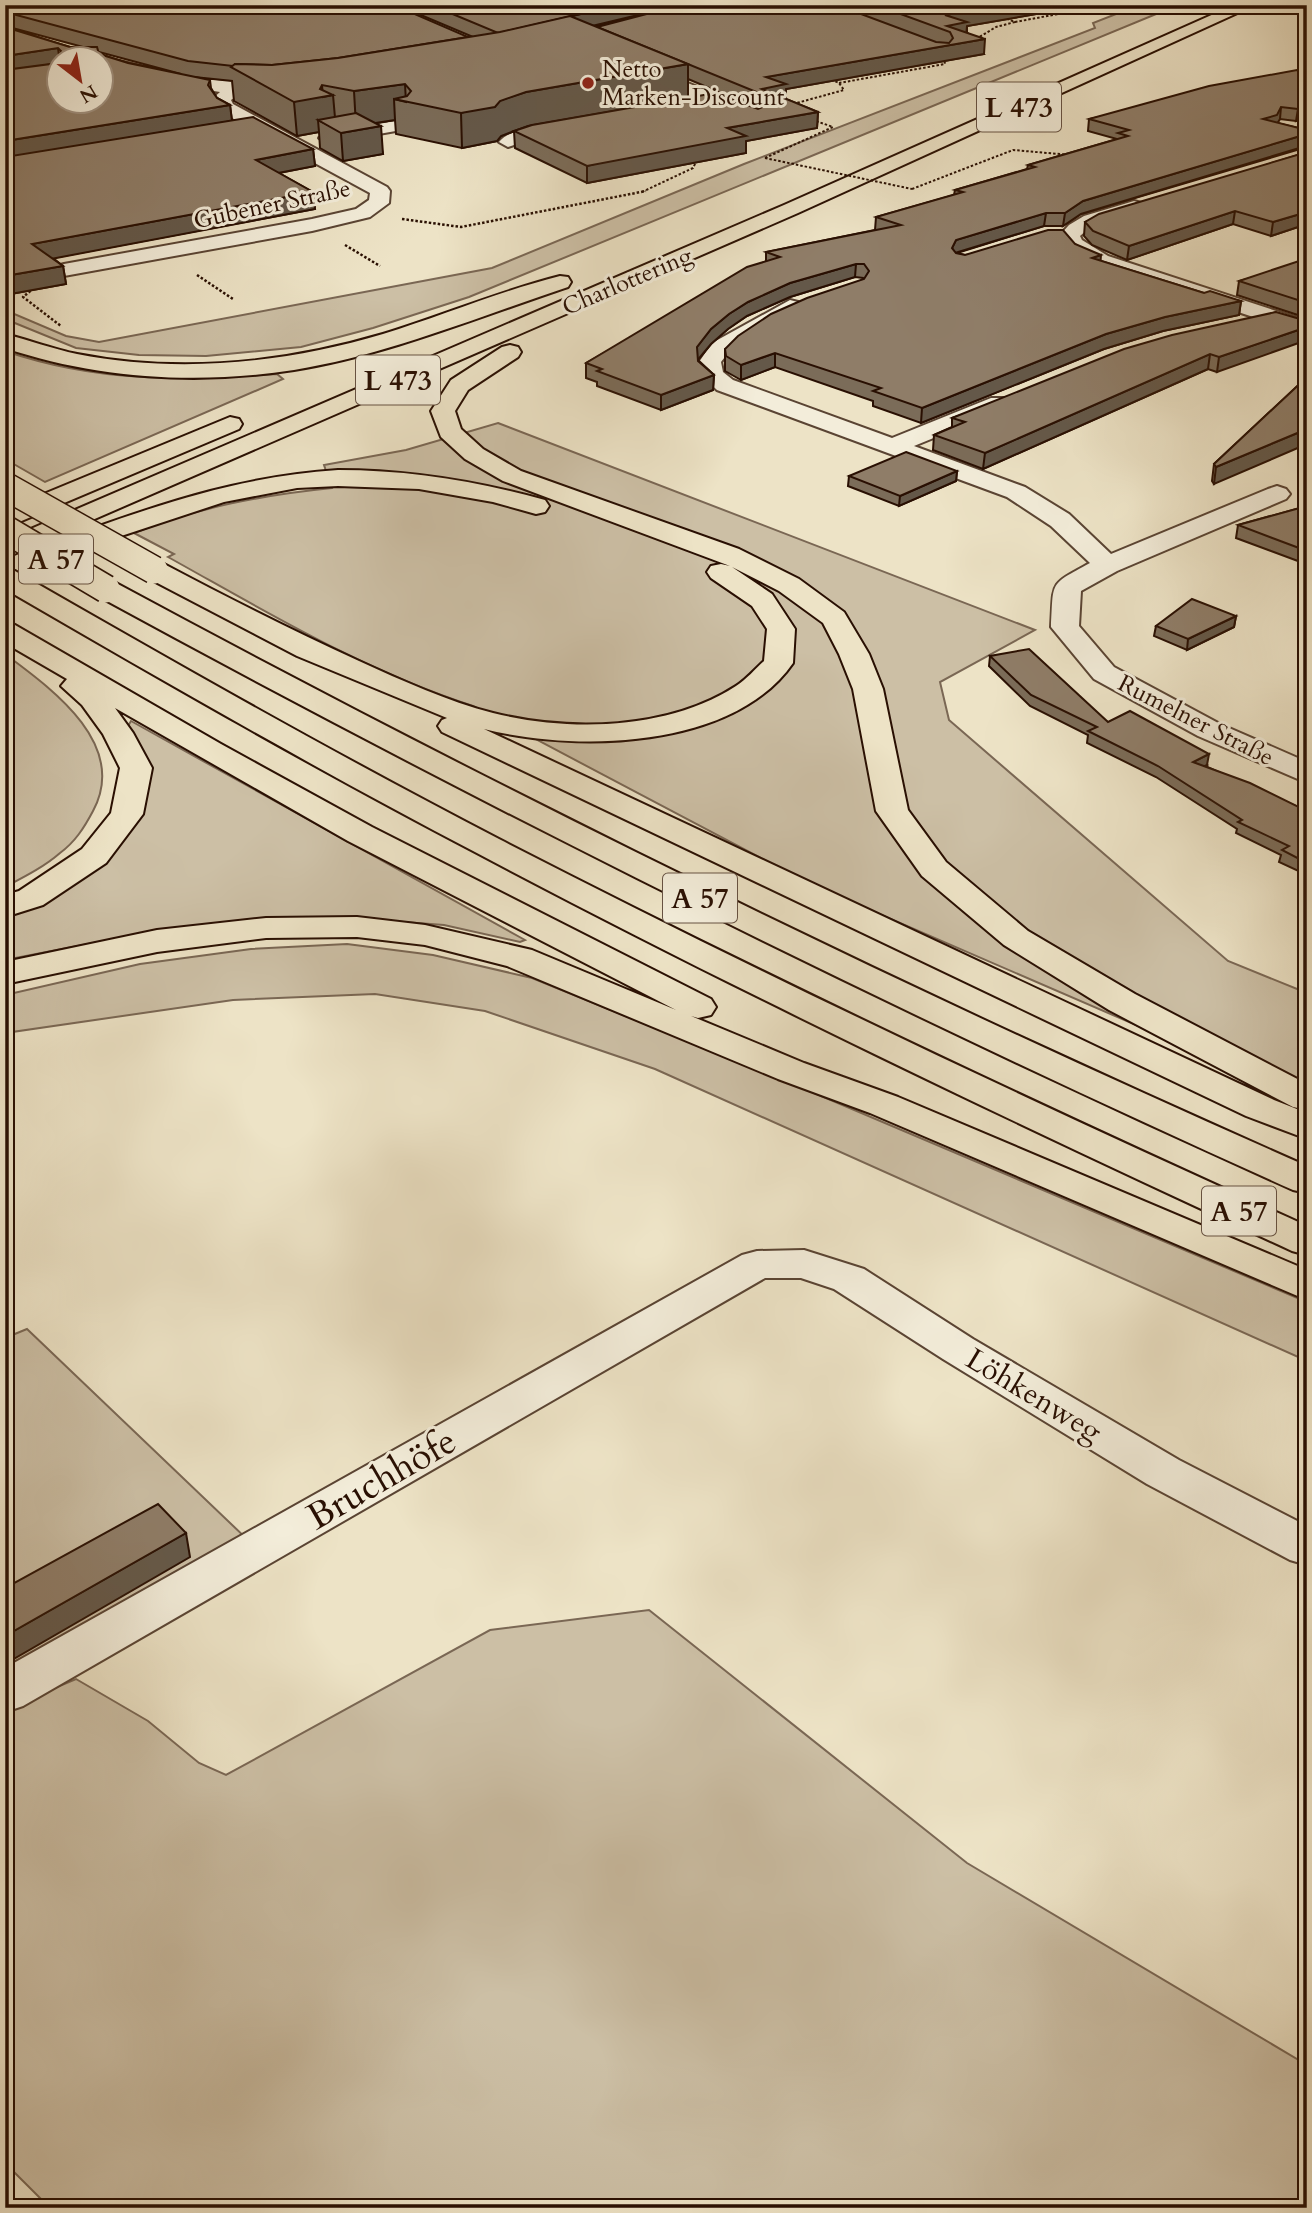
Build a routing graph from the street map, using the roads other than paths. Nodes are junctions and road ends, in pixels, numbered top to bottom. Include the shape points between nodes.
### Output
1 (1210, 5) edge
2 (1247, 5) edge
3 (1110, 48) dead end
4 (622, 61) edge
5 (116, 66) edge
6 (299, 89) edge
7 (233, 90) junction
8 (719, 100) junction
9 (679, 107) edge
10 (753, 116) edge
11 (256, 125) junction
12 (401, 125) edge
13 (582, 125) edge
14 (228, 130) edge
15 (508, 142) edge
16 (292, 145) junction
17 (1155, 200) edge
18 (791, 209) junction
19 (1045, 235) edge
20 (1070, 235) junction
21 (64, 270) dead end
22 (816, 296) edge
23 (583, 312) junction
24 (1274, 317) junction
25 (1228, 327) edge
26 (1307, 328) edge
27 (5, 341) edge
28 (340, 377) dead end
29 (1022, 394) edge
30 (250, 416) dead end
31 (893, 446) junction
32 (5, 486) edge
33 (1277, 494) dead end
34 (5, 520) edge
35 (5, 529) edge
36 (65, 547) junction
37 (5, 550) edge
38 (1107, 565) junction
39 (5, 575) edge
40 (5, 631) edge
41 (285, 638) junction
42 (1307, 774) edge
43 (5, 907) edge
44 (5, 973) edge
45 (1307, 1099) edge
46 (884, 1105) junction
47 (1307, 1127) edge
48 (1307, 1181) edge
49 (1307, 1242) edge
50 (757, 1265) joint
51 (1307, 1286) edge
52 (1307, 1547) edge
53 (5, 1692) edge

1 - 3 highway
2 - 18 highway, Charlottering / L 473
4 - 8 street
5 - 7 street
6 - 7 street
7 - 11 street, Gubener Straße via 221,99 227,108
8 - 9 street
8 - 10 street
11 - 14 street
11 - 16 street, Gubener Straße
12 - 16 street
13 - 15 street
16 - 21 street, Gubener Straße via 380,191 379,203 363,213
17 - 20 street via 1089,221
18 - 23 highway via 719,252
18 - 37 highway, Charlottering / L 473
19 - 20 street
20 - 24 street via 1081,251 1101,260
22 - 31 street via 720,348 710,362 712,374 725,386
23 - 36 highway
23 - 45 highway via 494,360 459,385 443,411 450,432 474,454 512,476 729,555 789,584 834,618 868,689 892,811 934,869 1016,938 1122,1002
24 - 25 street
24 - 26 street
27 - 28 highway, Charlottering / L 473 via 71,360 128,368 260,366 329,356 566,280
29 - 31 street
30 - 34 highway
31 - 38 street via 1016,492 1060,520
32 - 41 highway, bridge
33 - 38 street, Rumelner Straße
35 - 48 highway, A 57, bridge via 291,691 580,840
36 - 39 highway
36 - 41 highway via 220,495 282,483 362,477 437,482 509,497 718,570 762,600 781,629 778,663 747,691 695,717 626,731 562,732 493,722 429,701
38 - 42 street, Rumelner Straße via 1067,587 1065,627 1104,673 1209,730
39 - 49 highway, A 57 via 235,710 536,870 835,1021
40 - 43 highway via 93,699 136,768 127,814 93,856 31,898
40 - 46 highway via 360,834
41 - 47 highway via 490,746
44 - 46 highway via 158,941 266,928 357,927 425,935 519,958
46 - 51 highway
50 - 52 street, Löhkenweg via 804,1264 849,1279 1163,1472
50 - 53 street, Bruchhöfe

